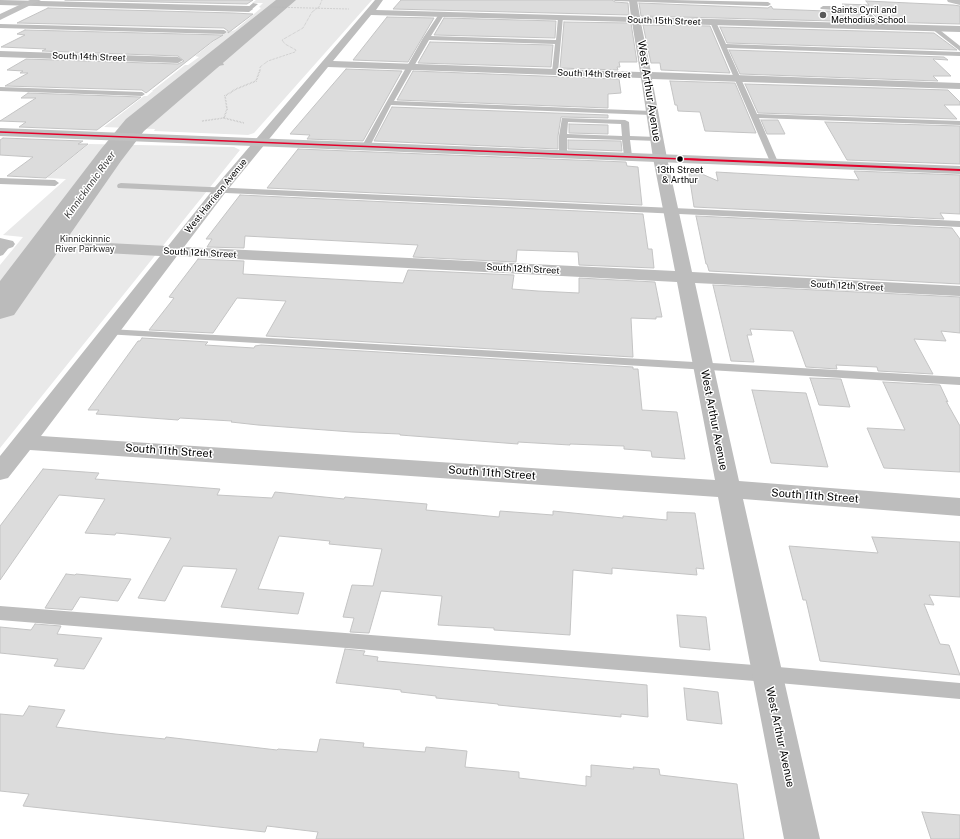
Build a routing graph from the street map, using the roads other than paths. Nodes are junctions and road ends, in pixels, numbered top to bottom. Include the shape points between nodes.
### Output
1 (379, 0) edge
2 (615, 0) edge
3 (951, 0) edge
4 (0, 2) edge
5 (34, 2) edge
6 (960, 2) edge
7 (768, 4) dead end
8 (252, 7) dead end
9 (635, 7) edge
10 (824, 8) dead end
11 (361, 11) junction
12 (441, 15) junction
13 (0, 17) edge
14 (562, 18) junction
15 (713, 22) junction
16 (0, 26) edge
17 (881, 27) junction
18 (934, 28) junction
19 (960, 28) edge
20 (224, 32) dead end
21 (426, 38) junction
22 (558, 42) junction
23 (723, 46) junction
24 (960, 49) edge
25 (0, 54) edge
26 (960, 54) edge
27 (178, 60) dead end
28 (325, 64) junction
29 (410, 68) junction
30 (555, 72) junction
31 (646, 76) junction
32 (737, 78) junction
33 (960, 86) edge
34 (0, 89) edge
35 (142, 94) dead end
36 (389, 103) junction
37 (652, 113) junction
38 (753, 116) junction
39 (960, 123) edge
40 (0, 132) edge
41 (259, 142) junction
42 (575, 143) dead end
43 (563, 144) junction
44 (366, 146) junction
45 (626, 146) junction
46 (658, 148) junction
47 (774, 162) junction
48 (960, 170) edge
49 (0, 181) edge
50 (55, 183) dead end
51 (121, 186) dead end
52 (220, 190) junction
53 (671, 211) junction
54 (960, 224) edge
55 (87, 247) dead end
56 (172, 252) junction
57 (684, 278) junction
58 (960, 292) edge
59 (109, 332) junction
60 (703, 365) junction
61 (960, 380) edge
62 (24, 442) junction
63 (0, 472) edge
64 (728, 489) junction
65 (960, 507) edge
66 (0, 613) edge
67 (767, 674) junction
68 (960, 691) edge
69 (802, 839) edge

1 - 11 street, West Harrison Avenue
2 - 9 lane
3 - 6 street
4 - 5 street
5 - 8 street
5 - 13 street
7 - 9 lane
9 - 14 street, South 15th Street
9 - 15 street, South 15th Street
9 - 31 street, West Arthur Avenue
10 - 17 lane via 865,11
11 - 12 street, South 15th Street
11 - 28 street, West Harrison Avenue
12 - 14 street, South 15th Street
12 - 21 lane
14 - 22 lane
15 - 17 street, South 15th Street
15 - 23 lane
16 - 20 lane
17 - 18 street, South 15th Street
18 - 19 street, South 15th Street
18 - 24 lane
21 - 22 lane
21 - 29 lane
22 - 30 lane
23 - 26 lane
23 - 32 lane
25 - 27 street, South 14th Street
28 - 29 street, South 14th Street
28 - 41 street, West Harrison Avenue
29 - 30 street, South 14th Street
29 - 36 lane
30 - 31 street, South 14th Street
31 - 32 street, South 14th Street
31 - 37 street, West Arthur Avenue
32 - 33 street, South 14th Street
32 - 38 lane
34 - 35 lane
36 - 37 lane
36 - 44 lane
37 - 46 street, West Arthur Avenue
38 - 39 lane
38 - 47 lane
40 - 41 street
41 - 44 street
41 - 52 street, West Harrison Avenue
42 - 43 lane
43 - 44 street
43 - 45 street
43 - 45 lane
43 - 45 lane via 565,120 618,121 625,122
45 - 46 street
45 - 46 lane
46 - 47 street
46 - 53 street, West Arthur Avenue
47 - 48 street
49 - 50 lane
51 - 52 lane
52 - 53 lane
52 - 56 street, West Harrison Avenue
53 - 54 lane
53 - 57 street, West Arthur Avenue
55 - 56 street, South 12th Street
56 - 57 street, South 12th Street
56 - 59 street, West Harrison Avenue
57 - 58 street, South 12th Street
57 - 60 street, West Arthur Avenue
59 - 60 lane
59 - 62 street, West Harrison Avenue
60 - 61 lane
60 - 64 street, West Arthur Avenue
62 - 63 street, West Harrison Avenue
62 - 64 street, South 11th Street
64 - 65 street, South 11th Street
64 - 67 street, West Arthur Avenue
66 - 67 lane
67 - 68 lane
67 - 69 street, West Arthur Avenue

